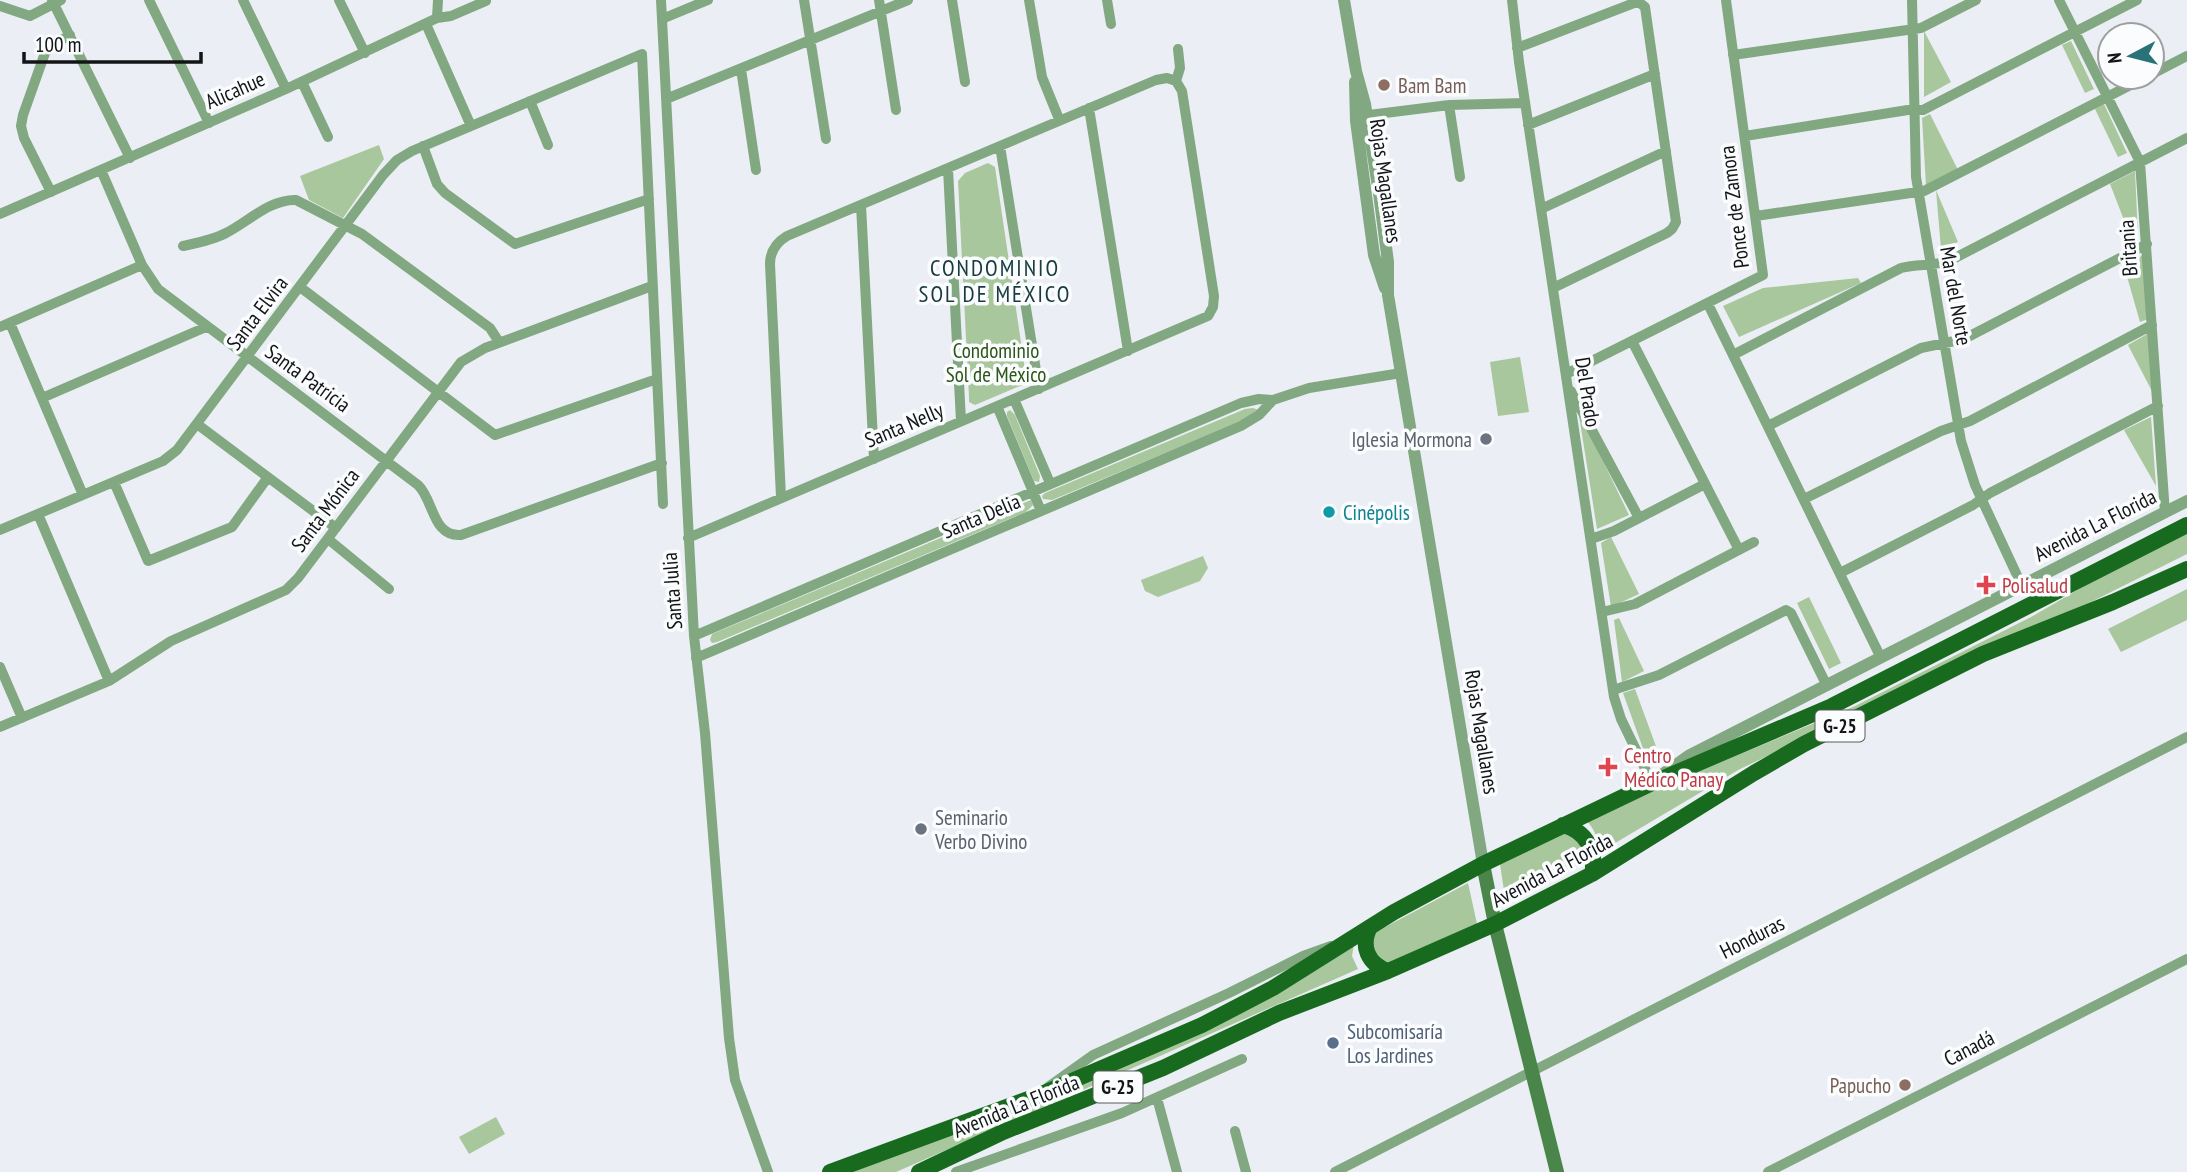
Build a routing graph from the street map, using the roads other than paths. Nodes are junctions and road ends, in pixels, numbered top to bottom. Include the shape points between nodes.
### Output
1 (149, 0) edge
2 (243, 0) edge
3 (339, 0) edge
4 (438, 0) edge
5 (661, 0) edge
6 (708, 0) edge
7 (804, 0) edge
8 (908, 0) edge
9 (952, 0) edge
10 (1029, 0) edge
11 (1107, 0) edge
12 (1344, 0) edge
13 (1512, 0) edge
14 (1726, 0) edge
15 (1912, 0) edge
16 (1976, 0) edge
17 (2059, 0) edge
18 (2137, 0) edge
19 (56, 1) edge
20 (485, 1) edge
21 (0, 6) edge
22 (880, 6) edge
23 (438, 18) junction
24 (662, 19) junction
25 (426, 24) junction
26 (1111, 24) dead end
27 (1913, 27) junction
28 (2075, 32) junction
29 (70, 35) junction
30 (810, 40) junction
31 (1517, 48) junction
32 (1178, 50) dead end
33 (365, 52) junction
34 (1733, 55) junction
35 (2187, 56) edge
36 (2166, 67) edge
37 (741, 69) junction
38 (1655, 74) junction
39 (1175, 81) junction
40 (302, 82) junction
41 (965, 82) dead end
42 (286, 89) junction
43 (2118, 91) edge
44 (2108, 96) junction
45 (666, 99) junction
46 (530, 101) junction
47 (1525, 103) junction
48 (1448, 105) junction
49 (1089, 108) junction
50 (1914, 109) junction
51 (896, 110) dead end
52 (1361, 116) junction
53 (1059, 119) junction
54 (209, 123) junction
55 (1528, 125) junction
56 (471, 126) junction
57 (1745, 136) junction
58 (328, 137) dead end
59 (2187, 138) edge
60 (826, 139) dead end
61 (548, 145) dead end
62 (423, 146) junction
63 (1000, 146) junction
64 (1666, 151) junction
65 (130, 158) junction
66 (2140, 162) junction
67 (948, 169) junction
68 (101, 170) junction
69 (756, 170) dead end
70 (1460, 177) dead end
71 (51, 192) junction
72 (1919, 193) junction
73 (649, 199) junction
74 (862, 205) junction
75 (1541, 209) junction
76 (0, 214) edge
77 (1756, 216) junction
78 (345, 226) junction
79 (2147, 244) junction
80 (183, 246) dead end
81 (1931, 264) junction
82 (142, 265) junction
83 (652, 286) junction
84 (300, 287) junction
85 (1553, 288) junction
86 (1708, 304) junction
87 (5, 325) edge
88 (2152, 325) junction
89 (206, 327) junction
90 (1632, 341) junction
91 (499, 342) junction
92 (1944, 343) junction
93 (1128, 351) junction
94 (1733, 355) junction
95 (248, 358) junction
96 (1401, 373) junction
97 (657, 379) junction
98 (1567, 379) junction
99 (1039, 388) junction
100 (437, 392) junction
101 (42, 398) junction
102 (1014, 399) junction
103 (1273, 400) junction
104 (997, 406) junction
105 (2158, 406) junction
106 (961, 421) junction
107 (197, 424) junction
108 (1958, 425) junction
109 (1768, 426) junction
110 (874, 459) junction
111 (387, 460) junction
112 (662, 463) junction
113 (268, 477) junction
114 (114, 482) junction
115 (1050, 484) junction
116 (1705, 484) junction
117 (1033, 491) junction
118 (83, 495) junction
119 (782, 496) junction
120 (1804, 499) junction
121 (1981, 499) junction
122 (2187, 501) edge
123 (663, 504) dead end
124 (1041, 511) junction
125 (2165, 513) junction
126 (38, 514) junction
127 (1639, 519) junction
128 (2187, 525) edge
129 (336, 528) junction
130 (0, 529) edge
131 (688, 538) junction
132 (1591, 538) junction
133 (328, 539) junction
134 (1754, 542) dead end
135 (1739, 550) junction
136 (2187, 569) edge
137 (1840, 573) junction
138 (2022, 586) junction
139 (389, 589) dead end
140 (1602, 612) junction
141 (694, 636) junction
142 (696, 658) junction
143 (1881, 658) junction
144 (0, 667) edge
145 (109, 681) junction
146 (1827, 686) junction
147 (1613, 690) junction
148 (22, 718) junction
149 (0, 727) edge
150 (2187, 737) edge
151 (1652, 783) junction
152 (1563, 825) junction
153 (1483, 864) junction
154 (1592, 874) junction
155 (1495, 924) junction
156 (1370, 927) junction
157 (2187, 958) edge
158 (1388, 971) junction
159 (1242, 1059) dead end
160 (1532, 1070) junction
161 (1157, 1098) junction
162 (1235, 1131) dead end
163 (768, 1172) edge
164 (830, 1172) edge
165 (919, 1172) edge
166 (956, 1172) edge
167 (1177, 1172) edge
168 (1246, 1172) edge
169 (1335, 1172) edge
170 (1557, 1172) edge
171 (1768, 1172) edge

1 - 54 street
2 - 42 street
3 - 33 street
4 - 23 street
5 - 24 street, Santa Julia
6 - 24 street
7 - 30 street
8 - 22 street
9 - 41 street
10 - 53 street via 1042,77
11 - 26 street
12 - 52 street, Rojas Magallanes
13 - 31 street, Del Prado
14 - 34 street, Ponce de Zamora
15 - 27 street, Mar del Norte
16 - 27 street via 1924,27
17 - 28 street, Britania
18 - 28 street
19 - 21 street via 30,16
19 - 29 street
20 - 23 street, Alicahue
22 - 30 street
22 - 51 street
23 - 25 street, Alicahue
24 - 45 street, Santa Julia
25 - 33 street, Alicahue
25 - 56 street
27 - 34 street
27 - 50 street, Mar del Norte
28 - 44 street, Britania
28 - 50 street via 1927,108
29 - 65 street
29 - 71 street via 45,53 21,121 24,138
30 - 37 street
30 - 60 street
31 - 38 street via 1634,3 1643,4
31 - 47 street, Del Prado
32 - 39 street via 1180,68
33 - 40 street, Alicahue
34 - 57 street, Ponce de Zamora
35 - 36 street
37 - 45 street
37 - 69 street
38 - 55 street
38 - 64 street
39 - 49 street via 1156,80
39 - 93 street, Santa Nelly via 1182,95 1214,296 1211,312 1200,321
40 - 42 street, Alicahue
40 - 58 street
42 - 54 street, Alicahue
43 - 44 street
44 - 66 street, Britania
44 - 72 street
45 - 131 street, Santa Julia
46 - 56 street, Santa Elvira
46 - 61 street
46 - 73 street, Santa Elvira via 642,54
47 - 48 street
47 - 55 street, Del Prado
48 - 52 street
48 - 70 street
49 - 53 street
49 - 93 street
50 - 57 street
50 - 72 street, Mar del Norte
52 - 96 street, Rojas Magallanes via 1374,255 1388,295
53 - 63 street
54 - 65 street, Alicahue
55 - 75 street, Del Prado
56 - 62 street, Santa Elvira
57 - 77 street, Ponce de Zamora
59 - 66 street
62 - 73 street via 445,193 515,244
62 - 78 street, Santa Elvira via 389,167
63 - 67 street
63 - 99 street
64 - 75 street
64 - 85 street via 1674,226
65 - 68 street, Alicahue
66 - 79 street, Britania
66 - 81 street via 1951,260
67 - 74 street
67 - 106 street
68 - 71 street, Alicahue
68 - 82 street, Santa Patricia
71 - 76 street, Alicahue
72 - 77 street
72 - 81 street, Mar del Norte
73 - 83 street
74 - 110 street
74 - 119 street via 788,236 775,247 770,264
75 - 85 street, Del Prado
77 - 86 street, Ponce de Zamora via 1763,275
78 - 80 street via 287,200 218,237
78 - 84 street, Santa Elvira
78 - 91 street via 490,328
79 - 88 street, Britania
79 - 92 street via 1964,339
81 - 92 street, Mar del Norte
81 - 94 street via 1901,268
82 - 87 street
82 - 89 street, Santa Patricia via 165,295
83 - 91 street, Santa Mónica
83 - 97 street
84 - 95 street, Santa Elvira
84 - 100 street
85 - 98 street, Del Prado
86 - 90 street, Ponce de Zamora
86 - 94 street
87 - 101 street
88 - 105 street, Britania
88 - 108 street
89 - 95 street, Santa Patricia
89 - 101 street
90 - 98 street, Ponce de Zamora
90 - 116 street
91 - 100 street, Santa Mónica via 467,357
92 - 108 street, Mar del Norte
92 - 109 street via 1914,351
93 - 99 street, Santa Nelly
94 - 109 street
95 - 107 street, Santa Elvira
95 - 111 street, Santa Patricia
96 - 103 street, Santa Delia via 1309,388
96 - 153 street, Rojas Magallanes
97 - 100 street via 495,435
97 - 112 street
98 - 127 street
98 - 132 street, Del Prado
99 - 102 street, Santa Nelly
100 - 111 street, Santa Mónica
101 - 118 street
102 - 104 street, Santa Nelly
102 - 115 street
103 - 115 street, Santa Delia via 1241,403
103 - 124 street, Santa Delia via 1241,426
104 - 106 street, Santa Nelly
104 - 117 street
105 - 121 street
105 - 125 street, Britania
106 - 110 street, Santa Nelly
107 - 113 street
107 - 114 street, Santa Elvira via 171,456
108 - 120 street
108 - 121 street, Mar del Norte
109 - 120 street
110 - 119 street, Santa Nelly
111 - 112 street, Santa Patricia via 423,489 437,522 461,535
111 - 129 street, Santa Mónica
112 - 123 street
113 - 114 street via 232,527 148,561
113 - 129 street
114 - 118 street, Santa Elvira
115 - 117 street, Santa Delia
116 - 127 street
116 - 135 street
117 - 124 street
117 - 141 street, Santa Delia
118 - 126 street, Santa Elvira
119 - 131 street, Santa Nelly
120 - 137 street
121 - 137 street
121 - 138 street, Mar del Norte
122 - 125 street, Avenida La Florida
124 - 142 street, Santa Delia
125 - 138 street, Avenida La Florida
126 - 130 street, Santa Elvira
126 - 145 street
127 - 132 street
128 - 151 main road, Avenida La Florida / G-25 via 1832,706
129 - 133 street, Santa Mónica
131 - 141 street, Santa Julia
132 - 140 street, Del Prado
133 - 139 street
133 - 145 street, Santa Mónica via 286,590 171,641
134 - 135 street
135 - 140 street via 1635,604
136 - 154 main road, Avenida La Florida / G-25 via 1983,654 1804,744
137 - 143 street
138 - 143 street, Avenida La Florida
140 - 147 street, Del Prado
141 - 142 street, Santa Julia
142 - 163 street, Santa Julia via 733,1066
143 - 146 street, Avenida La Florida
144 - 148 street
145 - 148 street, Santa Mónica
146 - 147 street via 1786,610 1659,675
146 - 151 street, Avenida La Florida via 1690,755
147 - 151 street, Del Prado via 1621,719
148 - 149 street, Santa Mónica
150 - 160 street, Honduras
151 - 152 main road, Avenida La Florida / G-25
152 - 153 main road, Avenida La Florida / G-25
152 - 154 main road via 1587,841 1593,857
153 - 155 main road, Rojas Magallanes
153 - 156 main road, Avenida La Florida / G-25
154 - 155 main road, Avenida La Florida / G-25
155 - 158 main road, Avenida La Florida / G-25
155 - 160 main road, Rojas Magallanes
156 - 158 main road via 1367,954 1377,967
156 - 164 main road, Avenida La Florida / G-25 via 1224,1014 1135,1055
157 - 171 street, Canadá
158 - 165 main road, Avenida La Florida / G-25 via 1279,1013 1164,1068 1003,1132
159 - 161 street, Avenida La Florida
160 - 169 street, Honduras
160 - 170 main road, Rojas Magallanes
161 - 166 street, Avenida La Florida
161 - 167 street
162 - 168 street

